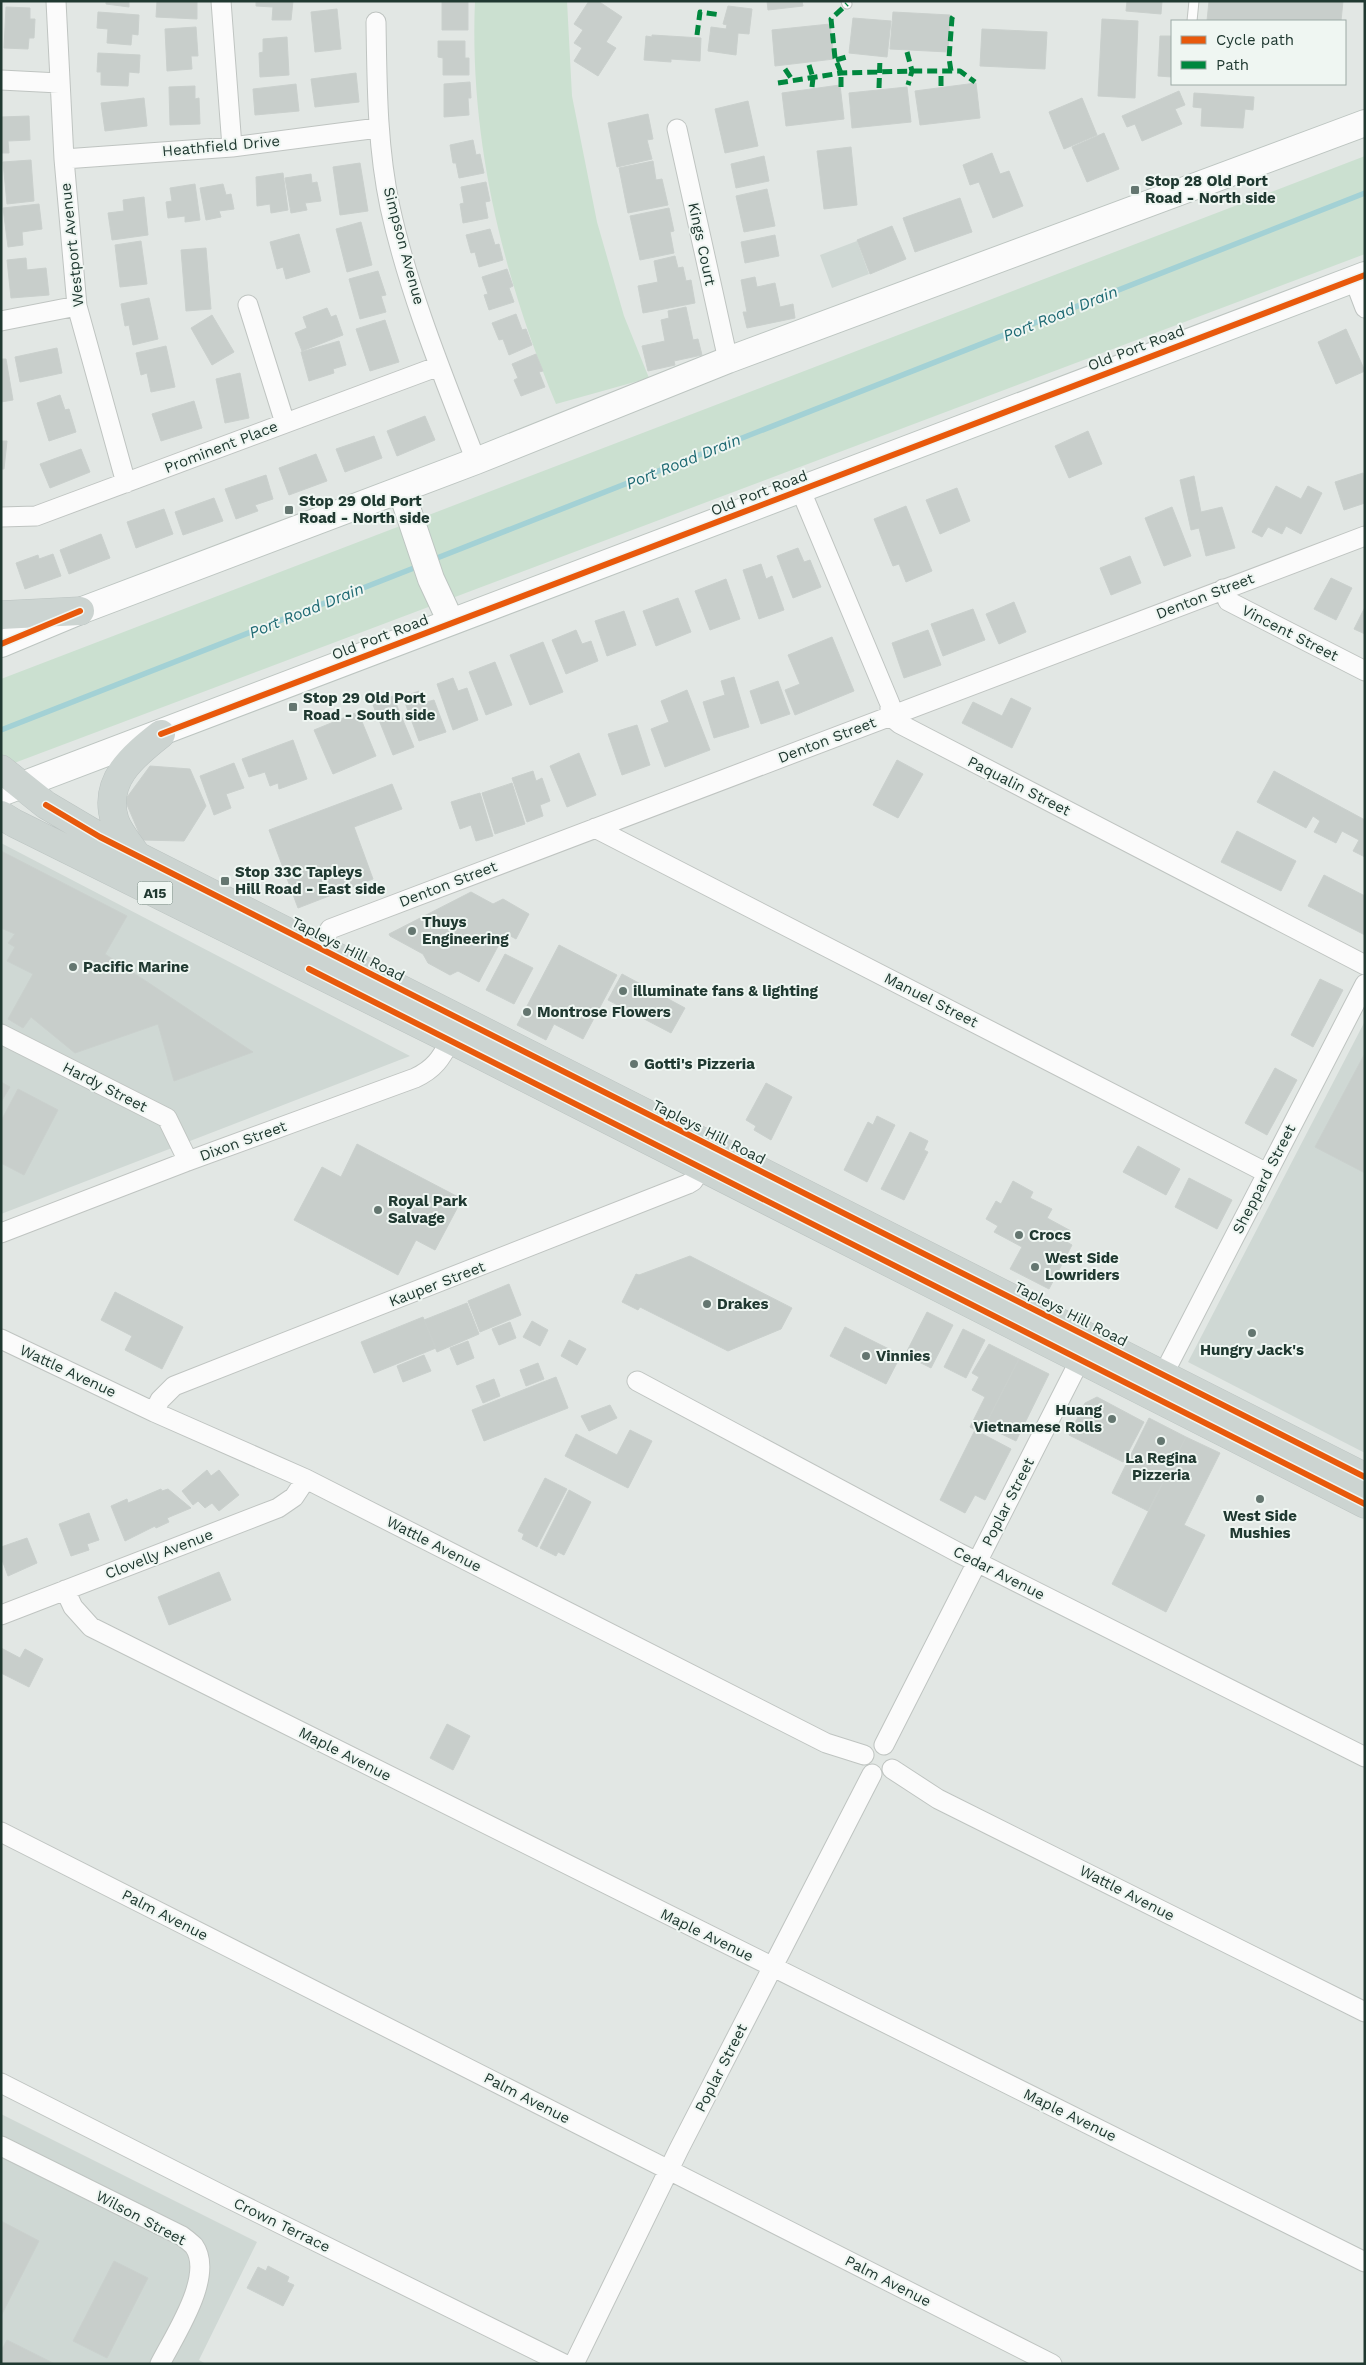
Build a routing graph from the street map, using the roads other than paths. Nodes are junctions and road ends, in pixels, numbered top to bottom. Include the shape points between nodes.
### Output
1 (56, 1) edge
2 (221, 1) edge
3 (1194, 1) edge
4 (1192, 20) edge
5 (376, 22) dead end
6 (1, 80) edge
7 (59, 83) junction
8 (1365, 123) edge
9 (378, 128) junction
10 (677, 129) dead end
11 (232, 147) junction
12 (64, 159) junction
13 (1359, 277) edge
14 (248, 305) dead end
15 (77, 306) junction
16 (1365, 308) edge
17 (1, 321) edge
18 (728, 360) junction
19 (439, 366) junction
20 (285, 423) junction
21 (476, 461) junction
22 (126, 483) junction
23 (401, 490) junction
24 (802, 491) junction
25 (1, 517) edge
26 (1365, 536) edge
27 (1223, 589) junction
28 (80, 611) junction
29 (1, 615) edge
30 (452, 622) junction
31 (1, 644) edge
32 (1365, 671) edge
33 (890, 716) junction
34 (161, 734) junction
35 (1, 769) edge
36 (12, 789) edge
37 (1, 815) edge
38 (595, 828) junction
39 (136, 855) junction
40 (314, 958) junction
41 (1365, 965) edge
42 (1365, 984) edge
43 (456, 1030) junction
44 (1, 1034) edge
45 (708, 1158) junction
46 (188, 1161) junction
47 (1268, 1173) junction
48 (1, 1233) edge
49 (1, 1340) edge
50 (1086, 1349) junction
51 (1163, 1375) junction
52 (637, 1381) dead end
53 (154, 1412) junction
54 (1365, 1476) edge
55 (306, 1479) junction
56 (1365, 1504) edge
57 (977, 1562) junction
58 (65, 1590) junction
59 (1, 1615) edge
60 (884, 1745) junction
61 (864, 1755) junction
62 (1365, 1757) edge
63 (892, 1769) junction
64 (872, 1774) junction
65 (1, 1832) edge
66 (772, 1967) junction
67 (1365, 2012) edge
68 (1, 2083) edge
69 (1, 2146) edge
70 (668, 2169) junction
71 (1365, 2262) edge
72 (160, 2364) edge
73 (564, 2364) edge
74 (574, 2364) edge
75 (1052, 2364) edge

1 - 7 street, Westport Avenue
2 - 11 street
3 - 4 lane
5 - 9 street, Simpson Avenue
6 - 7 street
7 - 12 street, Westport Avenue
8 - 18 main road
9 - 11 street, Heathfield Drive
9 - 19 street, Simpson Avenue via 393,215 409,278
10 - 18 street, Kings Court
11 - 12 street, Heathfield Drive
12 - 15 street, Westport Avenue
13 - 16 street
13 - 24 main road, Old Port Road
14 - 20 street
15 - 17 street
15 - 22 street, Westport Avenue
18 - 21 main road
19 - 20 street, Prominent Place
19 - 21 street, Simpson Avenue
20 - 22 street, Prominent Place
21 - 23 main road
22 - 25 street, Prominent Place via 36,516
23 - 28 main road
23 - 30 main road via 416,541
24 - 30 main road, Old Port Road
24 - 33 street via 890,704
26 - 27 street, Denton Street
27 - 32 street, Vincent Street via 1228,601
27 - 33 street, Denton Street
28 - 29 main road
28 - 31 main road
30 - 34 main road, Old Port Road
33 - 38 street, Denton Street
33 - 41 street, Paqualin Street
34 - 36 main road, Old Port Road
34 - 39 main road via 135,754 120,772 115,787 112,804 115,822
35 - 36 main road, A15
36 - 39 main road, Tapleys Hill Road / A15
37 - 40 main road, Tapleys Hill Road / A15 via 23,828
38 - 40 street, Denton Street via 330,929
38 - 47 street, Manuel Street
39 - 40 main road, Tapleys Hill Road / A15
40 - 43 main road, Tapleys Hill Road / A15
42 - 47 street, Sheppard Street
43 - 45 main road, Tapleys Hill Road / A15
43 - 46 street, Dixon Street via 430,1071
44 - 46 street, Hardy Street via 167,1118
45 - 50 main road, Tapleys Hill Road / A15
45 - 53 street, Kauper Street via 688,1184 174,1386 160,1400
46 - 48 street, Dixon Street
47 - 51 street, Sheppard Street
49 - 53 street, Wattle Avenue
50 - 51 main road, Tapleys Hill Road / A15
50 - 56 main road, Tapleys Hill Road / A15
50 - 57 street, Poplar Street
51 - 54 main road, Tapleys Hill Road / A15
52 - 57 street, Cedar Avenue
53 - 55 street, Wattle Avenue
55 - 58 street, Clovelly Avenue via 294,1497 278,1508
55 - 61 street, Wattle Avenue via 826,1743
57 - 60 street, Poplar Street
57 - 62 street, Cedar Avenue
58 - 59 street, Clovelly Avenue
58 - 66 street, Maple Avenue via 73,1607 91,1627
60 - 61 street via 874,1745
60 - 63 street via 894,1755
61 - 64 street via 864,1765
63 - 64 street via 880,1775
63 - 67 street, Wattle Avenue via 938,1798
64 - 66 street, Poplar Street
65 - 70 street, Palm Avenue
66 - 70 street, Poplar Street
66 - 71 street, Maple Avenue
68 - 73 street, Crown Terrace
69 - 72 street, Wilson Street via 182,2236 194,2246 200,2260 200,2277 194,2298
70 - 74 street, Poplar Street
70 - 75 street, Palm Avenue

